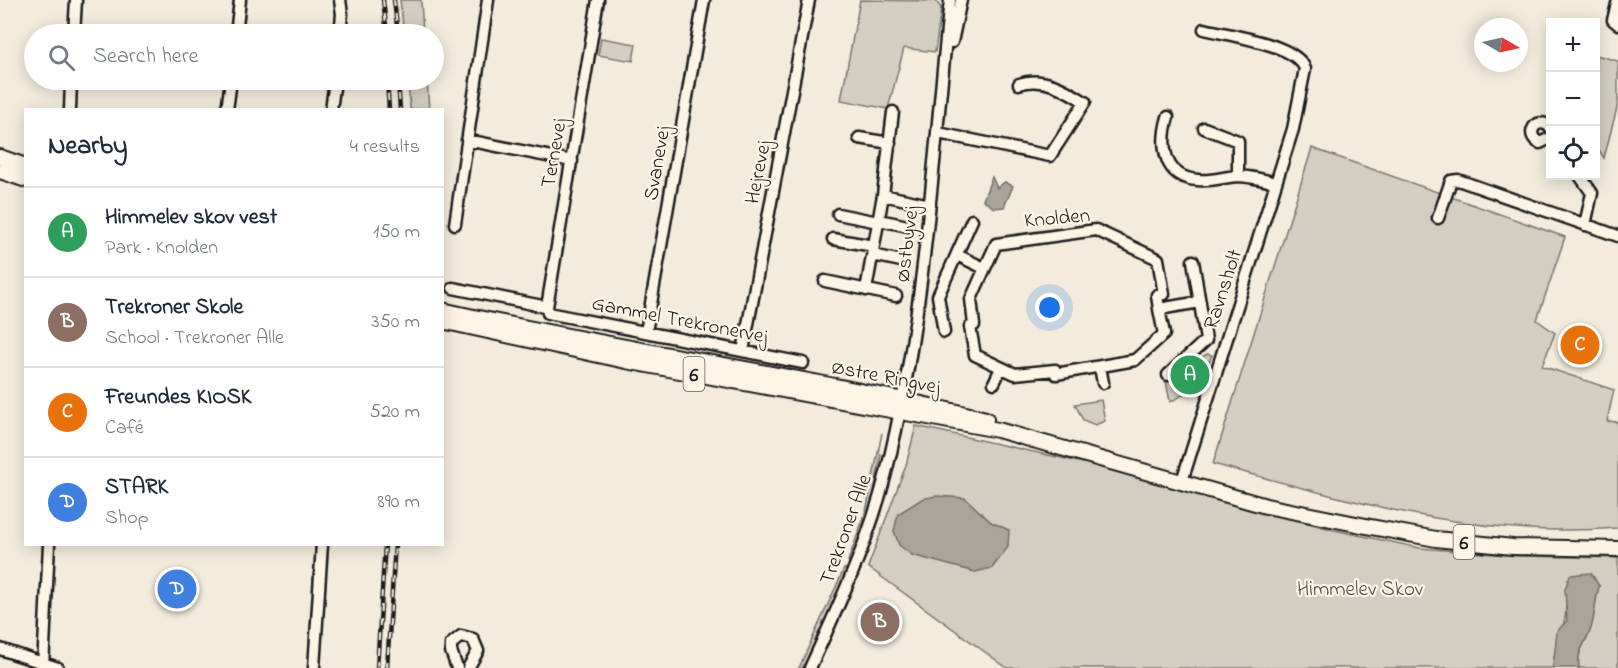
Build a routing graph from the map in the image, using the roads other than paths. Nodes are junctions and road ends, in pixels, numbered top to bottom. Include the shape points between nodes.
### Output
1 (76, 0) edge
2 (240, 0) edge
3 (340, 0) edge
4 (488, 0) edge
5 (598, 0) edge
6 (704, 0) edge
7 (809, 0) edge
8 (950, 0) edge
9 (961, 0) edge
10 (1618, 0) edge
11 (75, 24) edge
12 (237, 24) edge
13 (341, 24) edge
14 (1618, 24) edge
15 (1204, 29) dead end
16 (1018, 84) dead end
17 (71, 90) edge
18 (230, 90) edge
19 (334, 90) edge
20 (942, 92) junction
21 (70, 108) edge
22 (227, 108) edge
23 (331, 108) edge
24 (893, 112) dead end
25 (1168, 117) dead end
26 (1549, 126) edge
27 (1204, 128) dead end
28 (938, 133) junction
29 (860, 138) dead end
30 (467, 140) junction
31 (1546, 141) edge
32 (890, 144) junction
33 (0, 157) edge
34 (572, 161) junction
35 (24, 165) edge
36 (0, 171) edge
37 (1238, 176) junction
38 (24, 179) edge
39 (1583, 180) edge
40 (1276, 183) junction
41 (883, 195) junction
42 (930, 205) junction
43 (838, 214) dead end
44 (1438, 219) dead end
45 (972, 220) dead end
46 (879, 221) junction
47 (455, 224) dead end
48 (1585, 225) junction
49 (908, 226) dead end
50 (1618, 236) edge
51 (833, 239) dead end
52 (873, 251) junction
53 (957, 255) junction
54 (901, 261) dead end
55 (1193, 261) dead end
56 (984, 268) junction
57 (825, 281) dead end
58 (453, 288) dead end
59 (866, 290) junction
60 (919, 293) junction
61 (896, 296) dead end
62 (938, 296) junction
63 (1200, 302) junction
64 (1160, 309) junction
65 (444, 310) edge
66 (547, 310) junction
67 (444, 321) edge
68 (646, 332) junction
69 (944, 332) dead end
70 (1206, 340) junction
71 (1224, 347) junction
72 (743, 351) junction
73 (804, 363) dead end
74 (1100, 367) junction
75 (1001, 368) junction
76 (1168, 375) dead end
77 (994, 383) dead end
78 (1103, 383) dead end
79 (901, 406) junction
80 (1183, 478) junction
81 (49, 546) edge
82 (322, 546) edge
83 (1618, 549) edge
84 (0, 649) edge
85 (43, 665) edge
86 (58, 668) edge
87 (314, 668) edge
88 (457, 668) edge
89 (468, 668) edge
90 (810, 668) edge

1 - 11 street
2 - 12 street
3 - 13 street
4 - 30 street
5 - 34 street, Ternevej
6 - 68 street, Svanevej
7 - 72 street, Hejrevej
8 - 20 street, Østbyvej
9 - 20 street, Østbyvej
10 - 14 street via 1613,20
15 - 40 street, Ravnsholt via 1276,46 1303,63 1293,129
16 - 28 street via 1029,80 1051,84 1085,102 1050,156
17 - 21 street
18 - 22 street
19 - 23 street
20 - 28 street, Østbyvej
24 - 32 street
25 - 37 street via 1163,153 1178,174 1198,180
26 - 31 street via 1539,123 1531,134 1540,143
27 - 37 street via 1238,141
28 - 42 street, Østbyvej
29 - 32 street
30 - 34 street
30 - 47 street
32 - 41 street
33 - 35 main road
34 - 66 street, Ternevej
36 - 38 main road
37 - 40 street
39 - 48 street via 1592,193
40 - 71 street, Ravnsholt
41 - 42 street
41 - 46 street
42 - 60 street, Østbyvej
43 - 46 street
44 - 48 street via 1451,181 1458,180
45 - 53 street
46 - 49 street
46 - 52 street
48 - 50 street
51 - 52 street
52 - 54 street
52 - 59 street
53 - 56 street
53 - 62 street
55 - 63 street
56 - 64 street, Knolden via 996,244 1096,230 1158,259 1164,294 1157,295
56 - 75 street, Knolden via 971,299 973,346 975,355
57 - 59 street
58 - 66 street, Gammel Trekronervej
59 - 61 street
60 - 62 street
60 - 79 street, Østbyvej
62 - 69 street
63 - 64 street
63 - 70 street
64 - 74 street, Knolden via 1164,334 1135,360
65 - 79 main road, Østre Ringvej / 6
66 - 68 street, Gammel Trekronervej
67 - 79 main road, Østre Ringvej / 6 via 637,363
68 - 72 street, Gammel Trekronervej
70 - 71 street
70 - 76 street
71 - 80 street, Ravnsholt
72 - 73 street, Gammel Trekronervej
74 - 75 street, Knolden via 1056,374 1055,370 1015,374
74 - 78 street
75 - 77 street
79 - 80 main road, Østre Ringvej / 6 via 1040,432
79 - 90 street, Trekroner Alle via 876,507
80 - 83 main road, Østre Ringvej / 6 via 1313,514 1447,540 1513,548
81 - 85 street
82 - 87 street
84 - 85 street
85 - 86 street
88 - 89 street via 451,644 468,636 478,651

